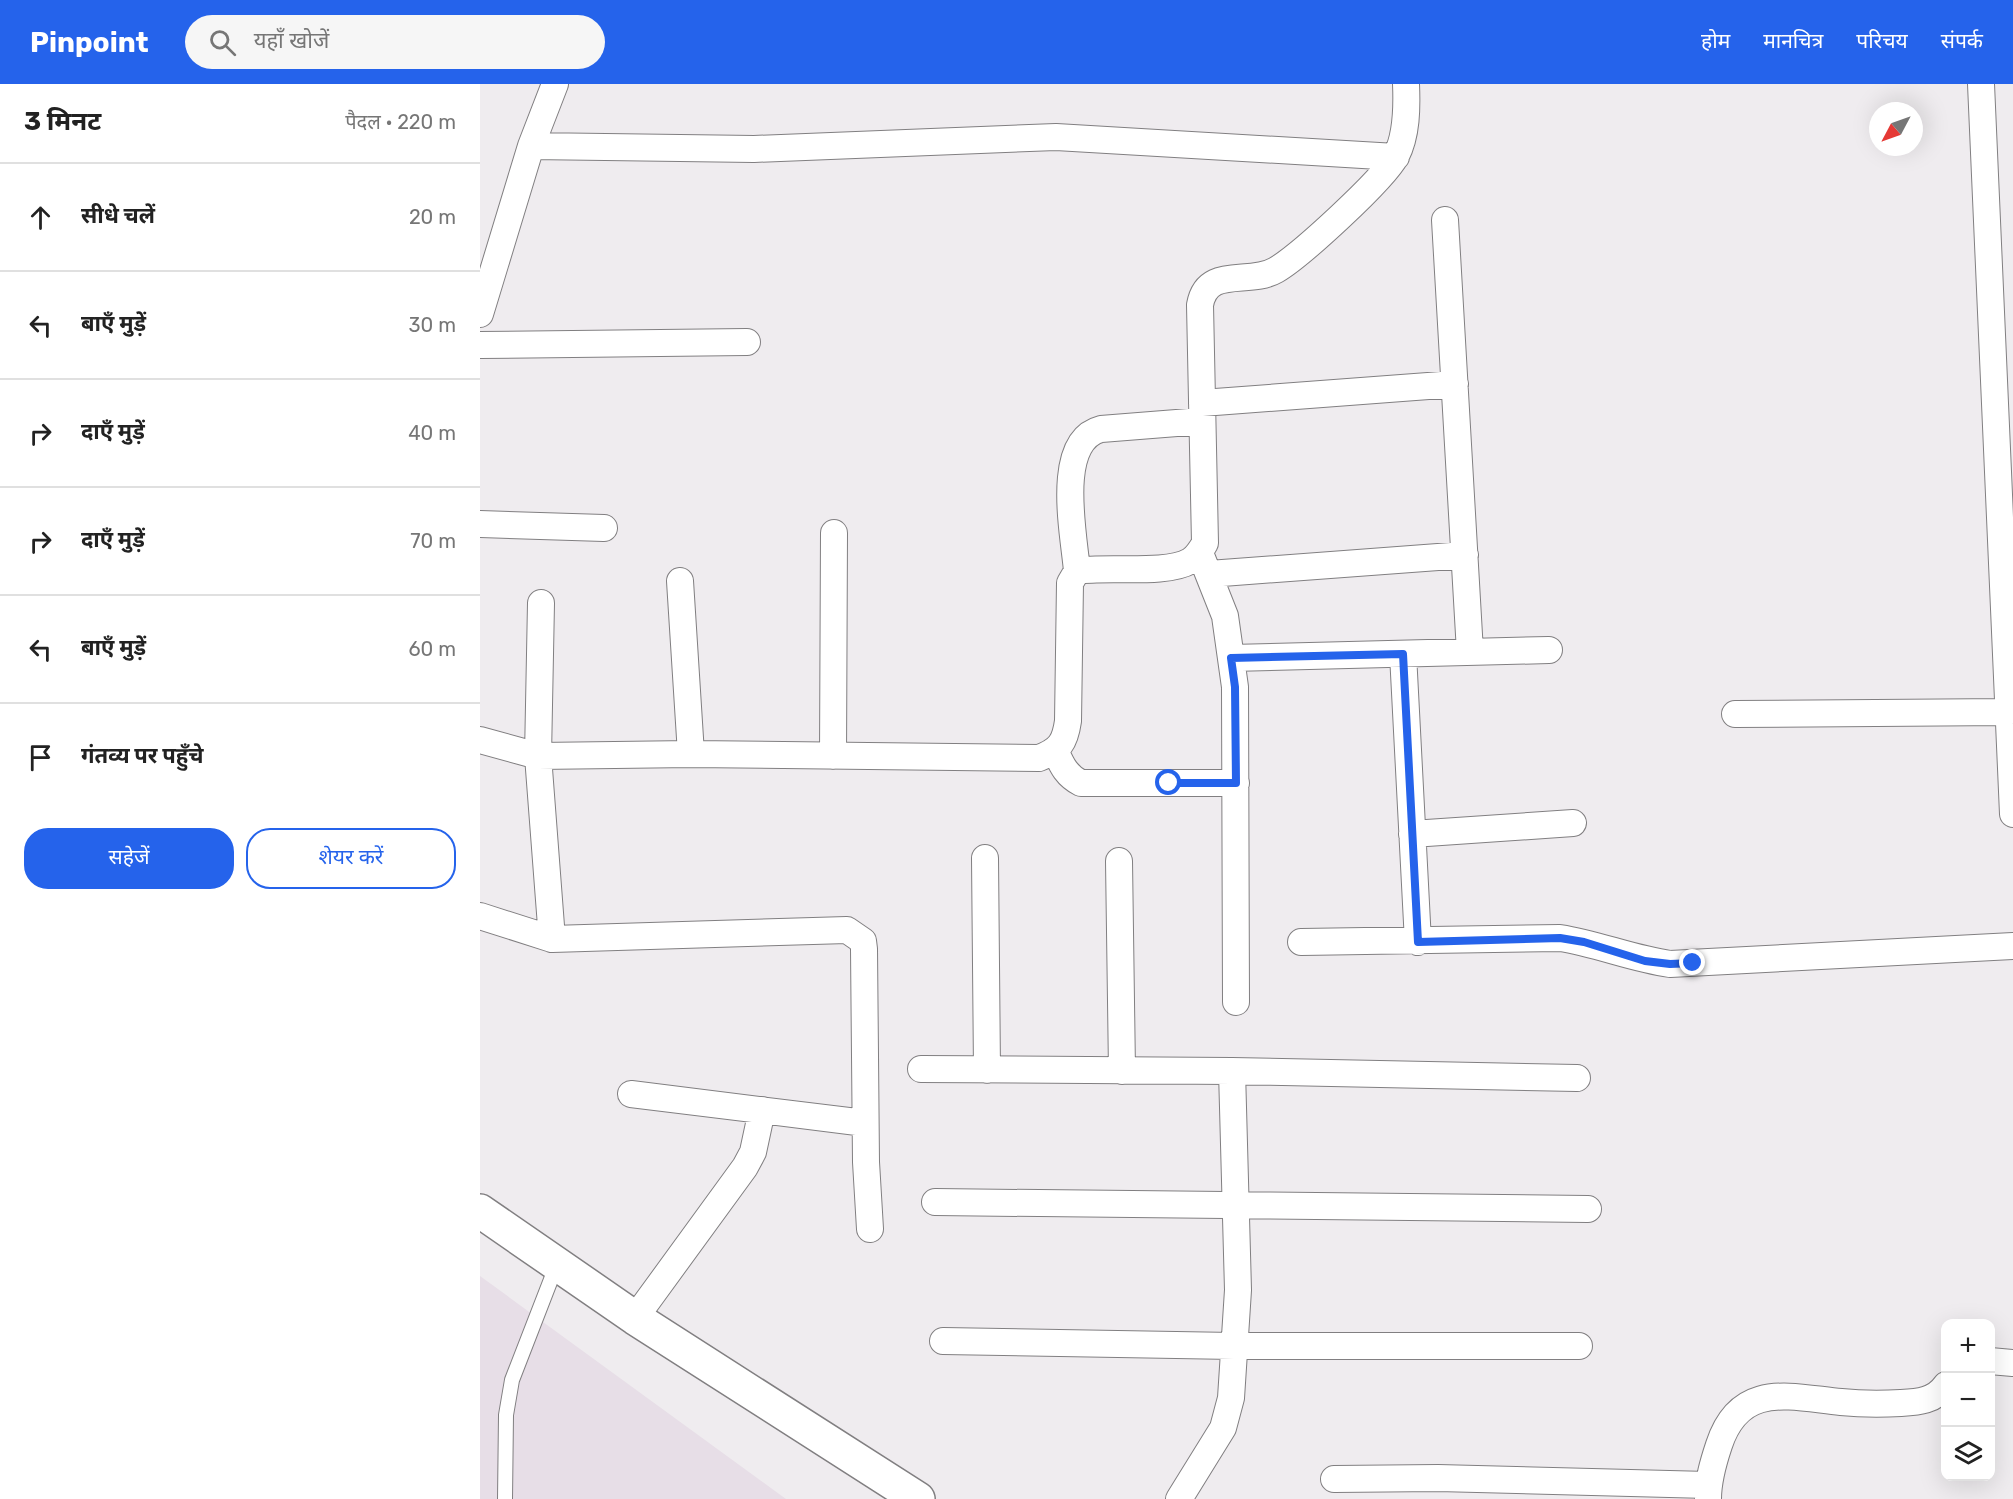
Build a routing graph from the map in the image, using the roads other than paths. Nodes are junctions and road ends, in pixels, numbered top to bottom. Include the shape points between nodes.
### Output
1 (555, 84) edge
2 (1406, 84) edge
3 (1981, 84) edge
4 (531, 146) junction
5 (1396, 157) junction
6 (1445, 220) dead end
7 (480, 314) edge
8 (747, 342) dead end
9 (480, 345) edge
10 (1455, 384) junction
11 (1202, 412) junction
12 (480, 524) edge
13 (604, 528) dead end
14 (834, 533) dead end
15 (1465, 555) junction
16 (1205, 563) junction
17 (1077, 572) junction
18 (680, 581) dead end
19 (541, 603) dead end
20 (1550, 650) dead end
21 (1470, 652) junction
22 (1403, 654) junction
23 (1231, 658) junction
24 (2007, 712) junction
25 (1734, 714) dead end
26 (480, 740) edge
27 (1056, 752) junction
28 (692, 754) junction
29 (538, 756) junction
30 (833, 756) junction
31 (1236, 783) junction
32 (2013, 814) edge
33 (1573, 824) dead end
34 (1412, 834) junction
35 (985, 858) dead end
36 (1119, 861) dead end
37 (480, 916) edge
38 (552, 939) junction
39 (1301, 942) dead end
40 (1418, 942) junction
41 (2013, 946) edge
42 (1236, 1002) dead end
43 (921, 1070) dead end
44 (987, 1070) junction
45 (1122, 1071) junction
46 (1232, 1071) junction
47 (1577, 1078) dead end
48 (631, 1094) dead end
49 (762, 1110) junction
50 (866, 1123) junction
51 (935, 1202) dead end
52 (1236, 1205) junction
53 (1588, 1209) dead end
54 (480, 1210) edge
55 (870, 1229) dead end
56 (558, 1263) junction
57 (635, 1318) junction
58 (943, 1341) dead end
59 (1234, 1346) junction
60 (1579, 1346) dead end
61 (1995, 1361) edge
62 (2013, 1363) edge
63 (1941, 1390) edge
64 (1334, 1479) dead end
65 (1438, 1488) edge
66 (1708, 1492) edge
67 (505, 1499) edge
68 (918, 1499) edge
69 (1179, 1499) edge

1 - 4 street
2 - 5 street via 1404,132
3 - 24 street
4 - 5 street via 754,149 1056,137
4 - 7 street
5 - 11 street via 1300,253 1275,271 1256,278 1222,279 1202,292
6 - 10 street
8 - 9 street
10 - 11 street
10 - 15 street
11 - 16 street
11 - 17 street via 1101,429 1089,432 1082,440 1073,459 1070,480
12 - 13 street
14 - 30 street
15 - 16 street
15 - 21 street
16 - 17 street
16 - 23 street via 1225,616
17 - 27 street via 1070,584 1068,721 1065,740
18 - 28 street
19 - 29 street
20 - 21 street
21 - 22 street
22 - 23 street
22 - 34 street
23 - 31 street
24 - 25 street
24 - 32 street
26 - 29 street
27 - 30 street via 1039,758
27 - 31 street via 1062,768 1081,783
28 - 29 street
28 - 30 street
29 - 38 street
31 - 42 street
33 - 34 street
34 - 40 street
35 - 44 street
36 - 45 street
37 - 38 street
38 - 50 street via 846,930 855,934 863,941 864,949
39 - 40 street
40 - 41 street via 1560,938 1670,964
43 - 44 street
44 - 45 street
45 - 46 street
46 - 47 street
46 - 52 street
48 - 49 street
49 - 50 street
49 - 57 street via 753,1152 745,1167
50 - 55 street
51 - 52 street
52 - 53 street
52 - 59 street via 1238,1290
54 - 56 main road
56 - 57 main road
56 - 67 lane via 512,1380 506,1415
57 - 68 main road
58 - 59 street
59 - 60 street
59 - 69 street via 1231,1398 1223,1428
61 - 62 street
63 - 66 street via 1919,1402 1842,1402 1792,1395 1753,1402 1734,1413 1724,1430
64 - 65 street
65 - 66 street

